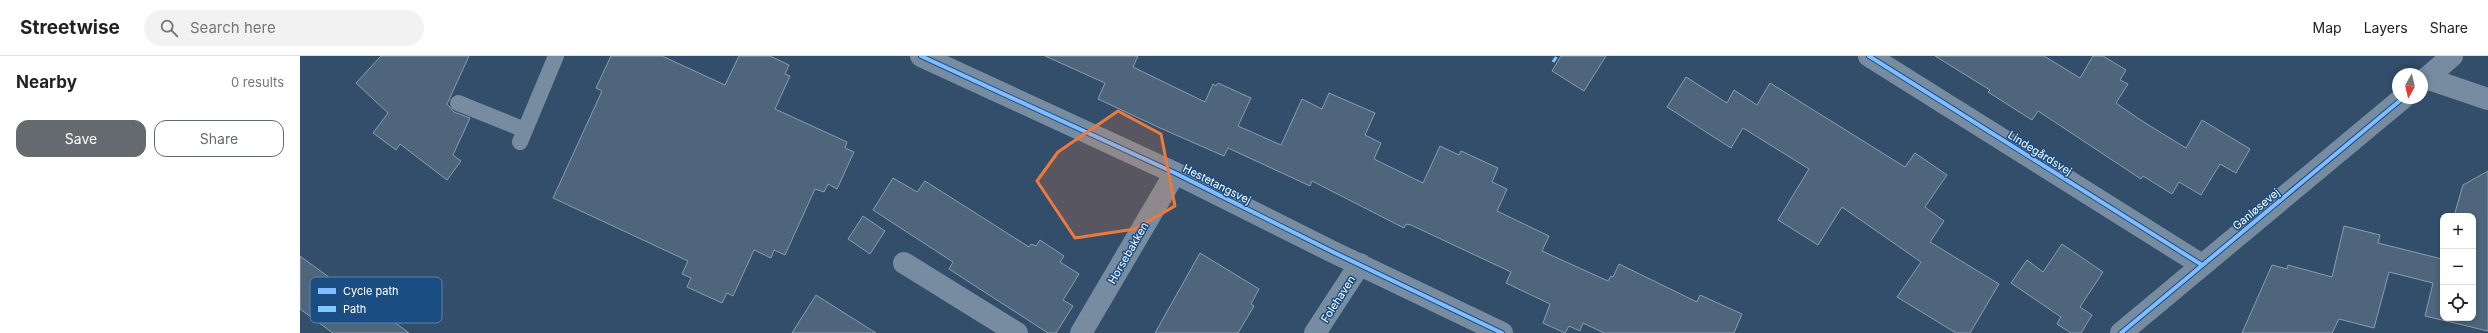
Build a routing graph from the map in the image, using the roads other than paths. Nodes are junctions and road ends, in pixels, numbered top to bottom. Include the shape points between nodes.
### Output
1 (556, 56) edge
2 (921, 56) edge
3 (1869, 56) edge
4 (2452, 56) edge
5 (2428, 77) edge
6 (2428, 81) edge
7 (2488, 99) edge
8 (458, 103) dead end
9 (2396, 104) edge
10 (1175, 173) junction
11 (904, 263) dead end
12 (1360, 264) junction
13 (2202, 265) junction
14 (1017, 333) edge
15 (1081, 333) edge
16 (1316, 333) edge
17 (1502, 333) edge
18 (2121, 333) edge

1 - 8 lane via 523,136
2 - 10 street, Hestetangsvej
3 - 13 street, Lindegårdsvej
4 - 5 street
6 - 7 street
9 - 13 street, Ganløsevej
10 - 12 street, Hestetangsvej
10 - 15 street, Horsebakken
11 - 14 street
12 - 16 street, Folehaven
12 - 17 street, Hestetangsvej
13 - 18 street, Ganløsevej

